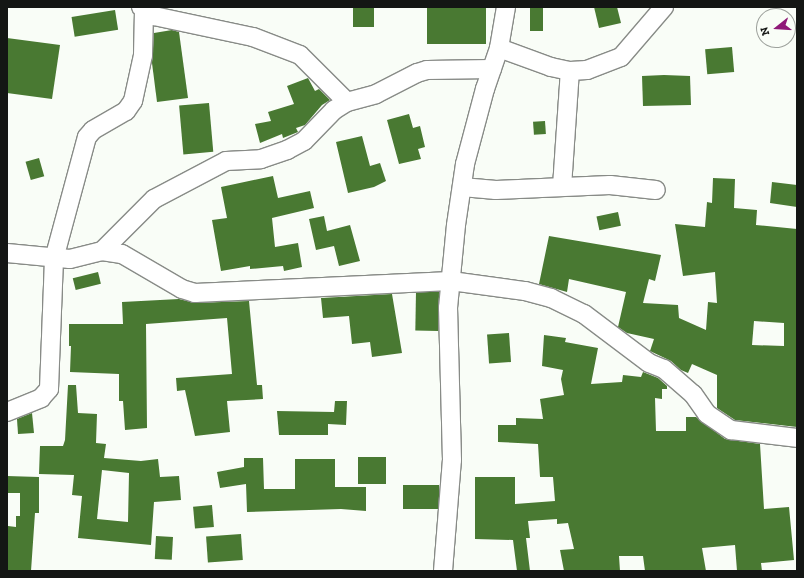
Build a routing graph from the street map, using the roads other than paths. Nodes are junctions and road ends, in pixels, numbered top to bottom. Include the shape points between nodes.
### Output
1 (506, 7) edge
2 (664, 7) edge
3 (143, 8) edge
4 (500, 48) junction
5 (492, 69) junction
6 (570, 71) junction
7 (347, 102) junction
8 (462, 187) junction
9 (562, 187) junction
10 (656, 190) dead end
11 (102, 251) junction
12 (7, 253) edge
13 (54, 259) junction
14 (450, 282) junction
15 (7, 412) edge
16 (797, 438) edge
17 (443, 571) edge

1 - 4 street
2 - 6 street via 621,57 587,70
3 - 7 street via 154,16 253,37 300,55
3 - 13 street via 143,55 133,101 126,111 93,130 87,137 74,194
4 - 5 street
4 - 6 street via 551,67
5 - 7 street via 427,70 376,94
5 - 8 street via 475,124
6 - 9 street
7 - 11 street via 334,110 304,141 287,150 261,159 226,161 154,199
8 - 9 street via 496,190
8 - 14 street
9 - 10 street via 610,185
11 - 13 street via 70,259
11 - 14 street via 122,254 182,289 195,293
12 - 13 street
13 - 15 street via 49,389 42,398
14 - 16 street via 525,291 551,298 584,314 649,362 664,369 693,394 707,414 731,430
14 - 17 street via 448,308 453,430

